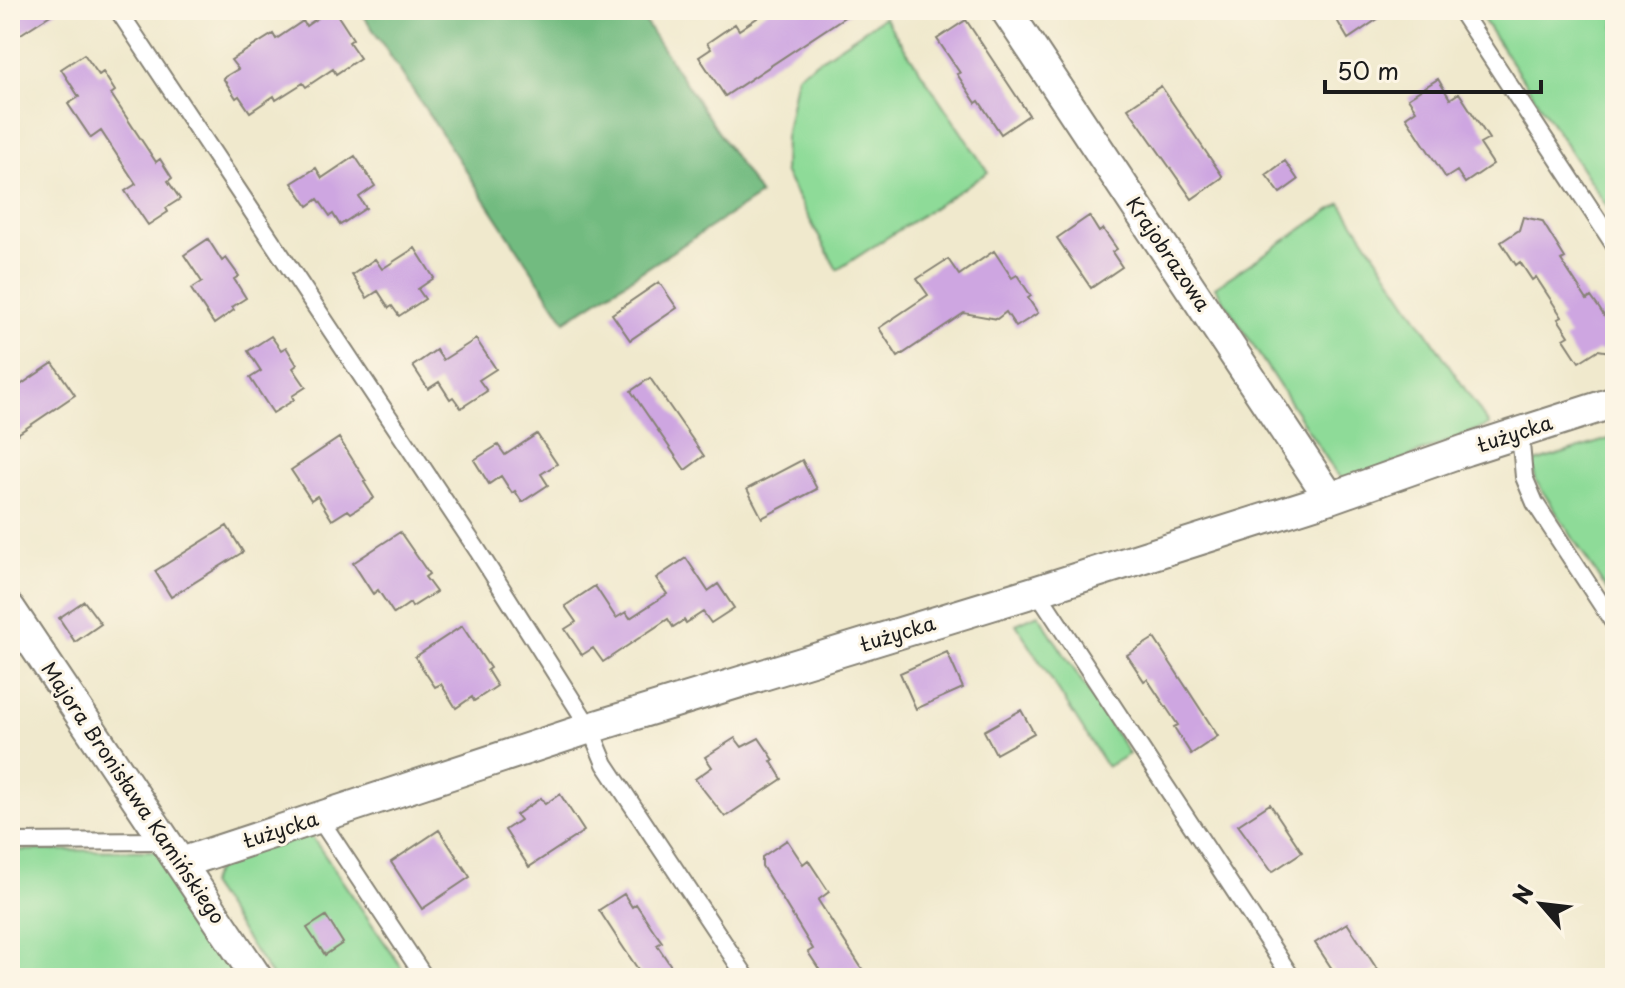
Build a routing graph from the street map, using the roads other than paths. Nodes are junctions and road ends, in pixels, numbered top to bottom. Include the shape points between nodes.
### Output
1 (118, 10) edge
2 (1006, 10) edge
3 (1460, 10) edge
4 (1615, 246) edge
5 (1615, 402) edge
6 (1520, 433) junction
7 (1330, 498) junction
8 (1037, 591) junction
9 (10, 609) edge
10 (1615, 625) edge
11 (590, 728) junction
12 (319, 818) junction
13 (10, 842) edge
14 (174, 852) junction
15 (257, 978) edge
16 (425, 978) edge
17 (747, 978) edge
18 (1292, 978) edge

1 - 11 lane
2 - 7 street, Krajobrazowa
3 - 4 lane
5 - 6 street, Łużycka
6 - 7 street, Łużycka
6 - 10 lane via 1524,477 1535,503
7 - 8 street, Łużycka
8 - 11 street, Łużycka
8 - 18 lane
9 - 14 street, Majora Bronisława Kamińskiego
11 - 12 street, Łużycka
11 - 17 lane via 605,764
12 - 14 street, Łużycka
12 - 16 lane
13 - 14 lane
14 - 15 street, Majora Bronisława Kamińskiego

